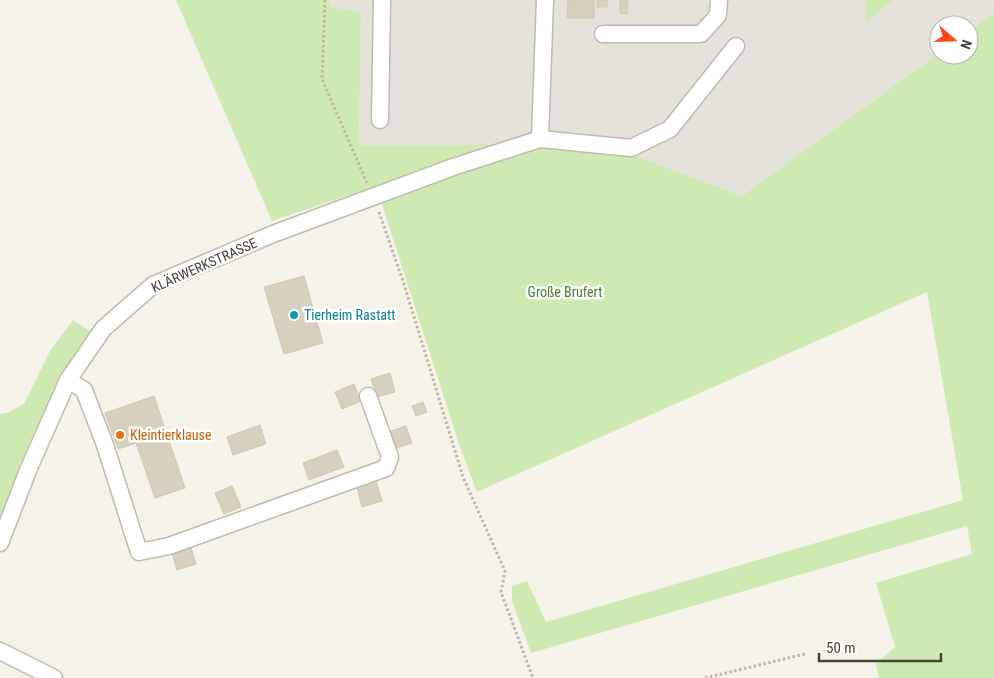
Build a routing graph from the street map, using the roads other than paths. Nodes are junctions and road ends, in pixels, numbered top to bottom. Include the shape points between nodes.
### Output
1 (382, 0) edge
2 (545, 0) edge
3 (719, 0) edge
4 (603, 34) dead end
5 (736, 46) dead end
6 (380, 120) dead end
7 (540, 139) junction
8 (68, 380) junction
9 (368, 396) dead end
10 (0, 543) edge
11 (0, 651) edge
12 (54, 678) edge

1 - 6 street
2 - 7 street
3 - 4 street via 718,16 701,34
5 - 7 street via 670,129 631,148
7 - 8 street, KLÄRWERKSTRASSE via 273,234 153,285 102,329
8 - 9 street via 84,390 139,552 169,546 386,468 390,457
8 - 10 street, KLÄRWERKSTRASSE
11 - 12 street

